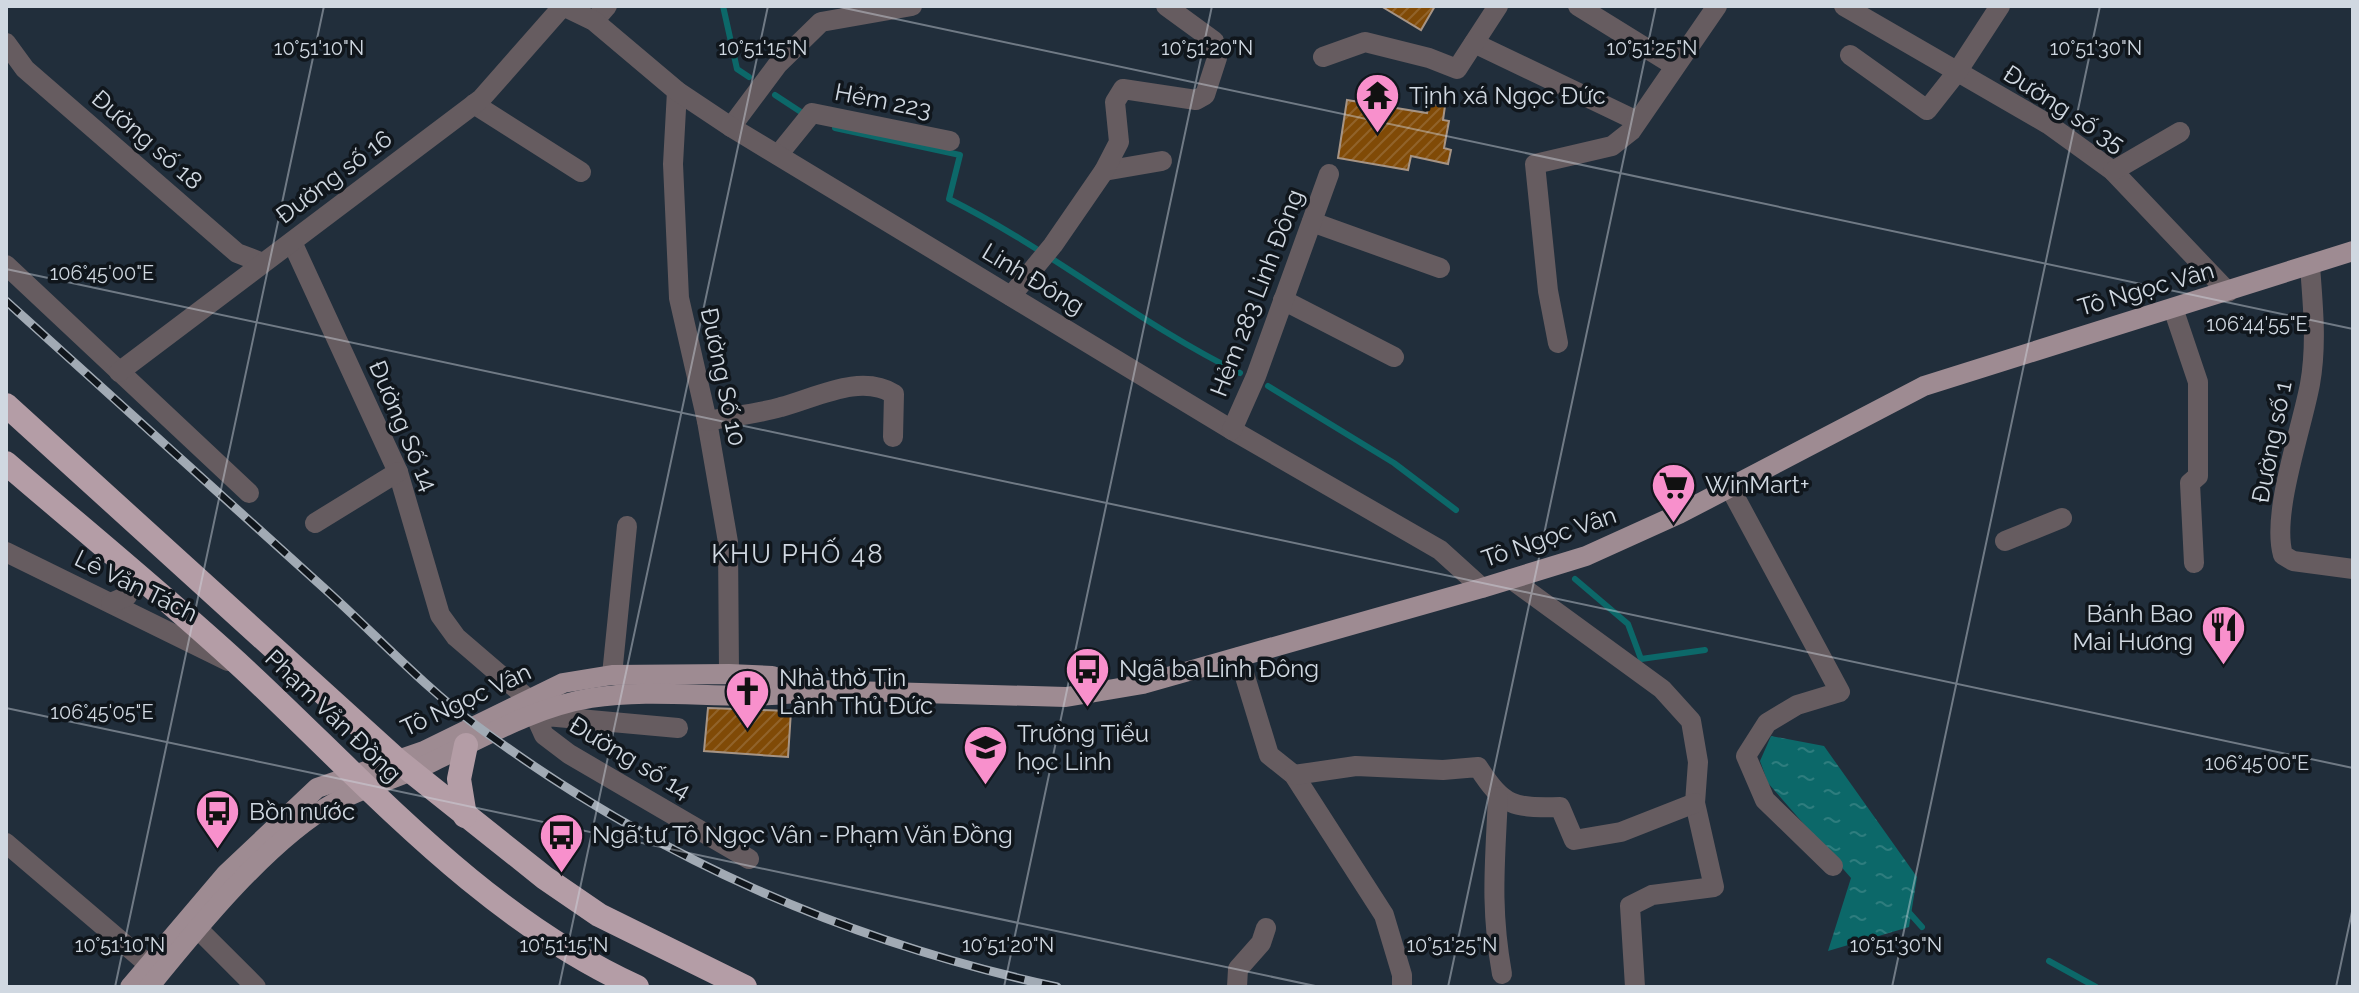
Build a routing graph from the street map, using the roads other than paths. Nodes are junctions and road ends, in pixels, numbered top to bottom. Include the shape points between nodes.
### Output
1 (563, 6) edge
2 (912, 6) edge
3 (1166, 6) edge
4 (1498, 6) edge
5 (1578, 6) edge
6 (1717, 6) edge
7 (1844, 6) edge
8 (2000, 6) edge
9 (849, 10) edge
10 (601, 14) edge
11 (6, 43) edge
12 (1474, 43) junction
13 (1850, 55) dead end
14 (1323, 57) dead end
15 (1675, 66) junction
16 (1957, 72) junction
17 (677, 91) junction
18 (474, 104) junction
19 (1637, 121) junction
20 (731, 127) junction
21 (2180, 132) dead end
22 (950, 141) dead end
23 (778, 155) junction
24 (1162, 161) dead end
25 (1104, 171) junction
26 (2113, 171) junction
27 (581, 172) dead end
28 (1329, 174) dead end
29 (1312, 222) junction
30 (292, 242) junction
31 (2353, 251) edge
32 (263, 263) junction
33 (6, 265) edge
34 (2310, 266) junction
35 (1440, 268) dead end
36 (2228, 292) junction
37 (1011, 296) junction
38 (1283, 300) junction
39 (2173, 308) junction
40 (1558, 343) dead end
41 (1394, 357) dead end
42 (119, 372) junction
43 (6, 405) edge
44 (707, 421) junction
45 (1232, 430) junction
46 (893, 437) dead end
47 (6, 463) edge
48 (398, 472) junction
49 (1729, 486) junction
50 (249, 493) dead end
51 (2062, 518) dead end
52 (315, 523) dead end
53 (627, 526) dead end
54 (2005, 541) dead end
55 (6, 552) edge
56 (2194, 563) dead end
57 (2353, 569) edge
58 (131, 571) junction
59 (1511, 579) junction
60 (1482, 588) junction
61 (111, 603) junction
62 (1239, 657) junction
63 (243, 668) junction
64 (729, 674) junction
65 (612, 675) junction
66 (815, 690) junction
67 (531, 706) junction
68 (678, 728) dead end
69 (466, 745) junction
70 (405, 766) junction
71 (1294, 775) junction
72 (361, 782) junction
73 (1498, 797) junction
74 (1695, 803) junction
75 (465, 816) junction
76 (6, 843) edge
77 (749, 859) dead end
78 (1833, 866) dead end
79 (1266, 928) dead end
80 (199, 930) junction
81 (149, 965) junction
82 (1502, 974) dead end
83 (130, 987) edge
84 (149, 987) edge
85 (256, 987) edge
86 (637, 987) edge
87 (745, 987) edge
88 (1237, 987) edge
89 (1402, 987) edge
90 (1635, 987) edge

1 - 10 street, Linh Đông
1 - 18 street, Đường số 16
2 - 9 street
3 - 25 street via 1214,41 1217,58 1205,95 1196,100 1123,89 1115,102 1119,142
4 - 12 street
5 - 15 street
6 - 15 street
7 - 16 street, Đường số 35
8 - 16 street
9 - 20 street via 821,22 778,64
10 - 17 street, Linh Đông
11 - 32 street, Đường số 18 via 25,69 237,253
12 - 14 street via 1457,69 1365,42
12 - 19 street
13 - 16 street via 1927,110
15 - 19 street
16 - 26 street, Đường số 35 via 2048,124
17 - 20 street, Linh Đông
17 - 44 street, Đường Số 10 via 673,164 679,298
18 - 27 street
18 - 30 street, Đường số 16
19 - 40 street via 1612,146 1535,164
20 - 23 street, Linh Đông
21 - 26 street
22 - 23 street, Hẻm 223 via 808,118
23 - 37 street, Linh Đông
24 - 25 street
25 - 37 street
26 - 36 street, Đường số 35
28 - 29 street, Hẻm 283 Linh Đông
29 - 35 street
29 - 38 street, Hẻm 283 Linh Đông
30 - 32 street, Đường số 16
30 - 48 street, Đường Số 14
31 - 34 main road, Tô Ngọc Vân
32 - 42 street, Đường số 16
33 - 42 street
34 - 36 main road, Tô Ngọc Vân
34 - 57 street, Đường số 1 via 2315,333 2311,382 2287,486 2280,545 2293,561
36 - 39 main road, Tô Ngọc Vân
37 - 45 street, Linh Đông
38 - 41 street
38 - 45 street, Hẻm 283 Linh Đông
39 - 49 main road, Tô Ngọc Vân via 1924,386
39 - 56 street via 2200,398 2198,476 2190,483
42 - 50 street
43 - 70 highway, Phạm Văn Đồng
44 - 46 street via 780,408 839,388 883,387 894,394
44 - 64 street, Đường Số 10 via 728,542
45 - 60 street, Linh Đông via 1440,550
47 - 58 highway, Phạm Văn Đồng
48 - 52 street
48 - 67 street, Đường Số 14 via 440,615
49 - 59 main road, Tô Ngọc Vân via 1586,556
49 - 78 street via 1840,692 1797,705 1767,723 1746,756 1765,800
51 - 54 street
53 - 65 street
55 - 61 street, Lê Văn Tách
58 - 61 street via 127,596
58 - 63 highway, Phạm Văn Đồng
59 - 60 main road, Tô Ngọc Vân
59 - 74 street via 1662,689 1691,721 1698,762
60 - 62 main road, Tô Ngọc Vân
61 - 63 street, Lê Văn Tách
62 - 66 main road, Tô Ngọc Vân via 1143,684 1066,697
62 - 71 street via 1269,755
63 - 72 highway, Phạm Văn Đồng
64 - 65 main road, Tô Ngọc Vân
64 - 66 main road, Tô Ngọc Vân via 772,676
65 - 67 main road, Tô Ngọc Vân via 563,683
66 - 67 main road, Tô Ngọc Vân via 781,696 653,692
67 - 68 street, Đường số 14
67 - 69 main road, Tô Ngọc Vân
67 - 70 main road, Tô Ngọc Vân via 424,751
67 - 77 street, Đường số 14 via 544,735 569,754
69 - 70 main road, Tô Ngọc Vân
69 - 75 highway via 459,779
70 - 72 main road, Tô Ngọc Vân
70 - 75 highway, Phạm Văn Đồng
71 - 73 street via 1356,766 1478,767
71 - 89 street via 1384,915
72 - 80 main road, Tô Ngọc Vân via 270,853
72 - 81 main road, Tô Ngọc Vân via 317,788 226,874
72 - 86 highway, Phạm Văn Đồng via 440,857 510,909 600,970
73 - 74 street via 1529,807 1560,807 1574,840 1621,832
73 - 82 street via 1492,882
74 - 90 street via 1714,887 1652,895 1630,906
75 - 87 highway, Phạm Văn Đồng via 599,915
76 - 81 street
79 - 88 street via 1261,943 1238,969
80 - 84 main road, Tô Ngọc Vân
80 - 85 street
81 - 83 main road, Tô Ngọc Vân

